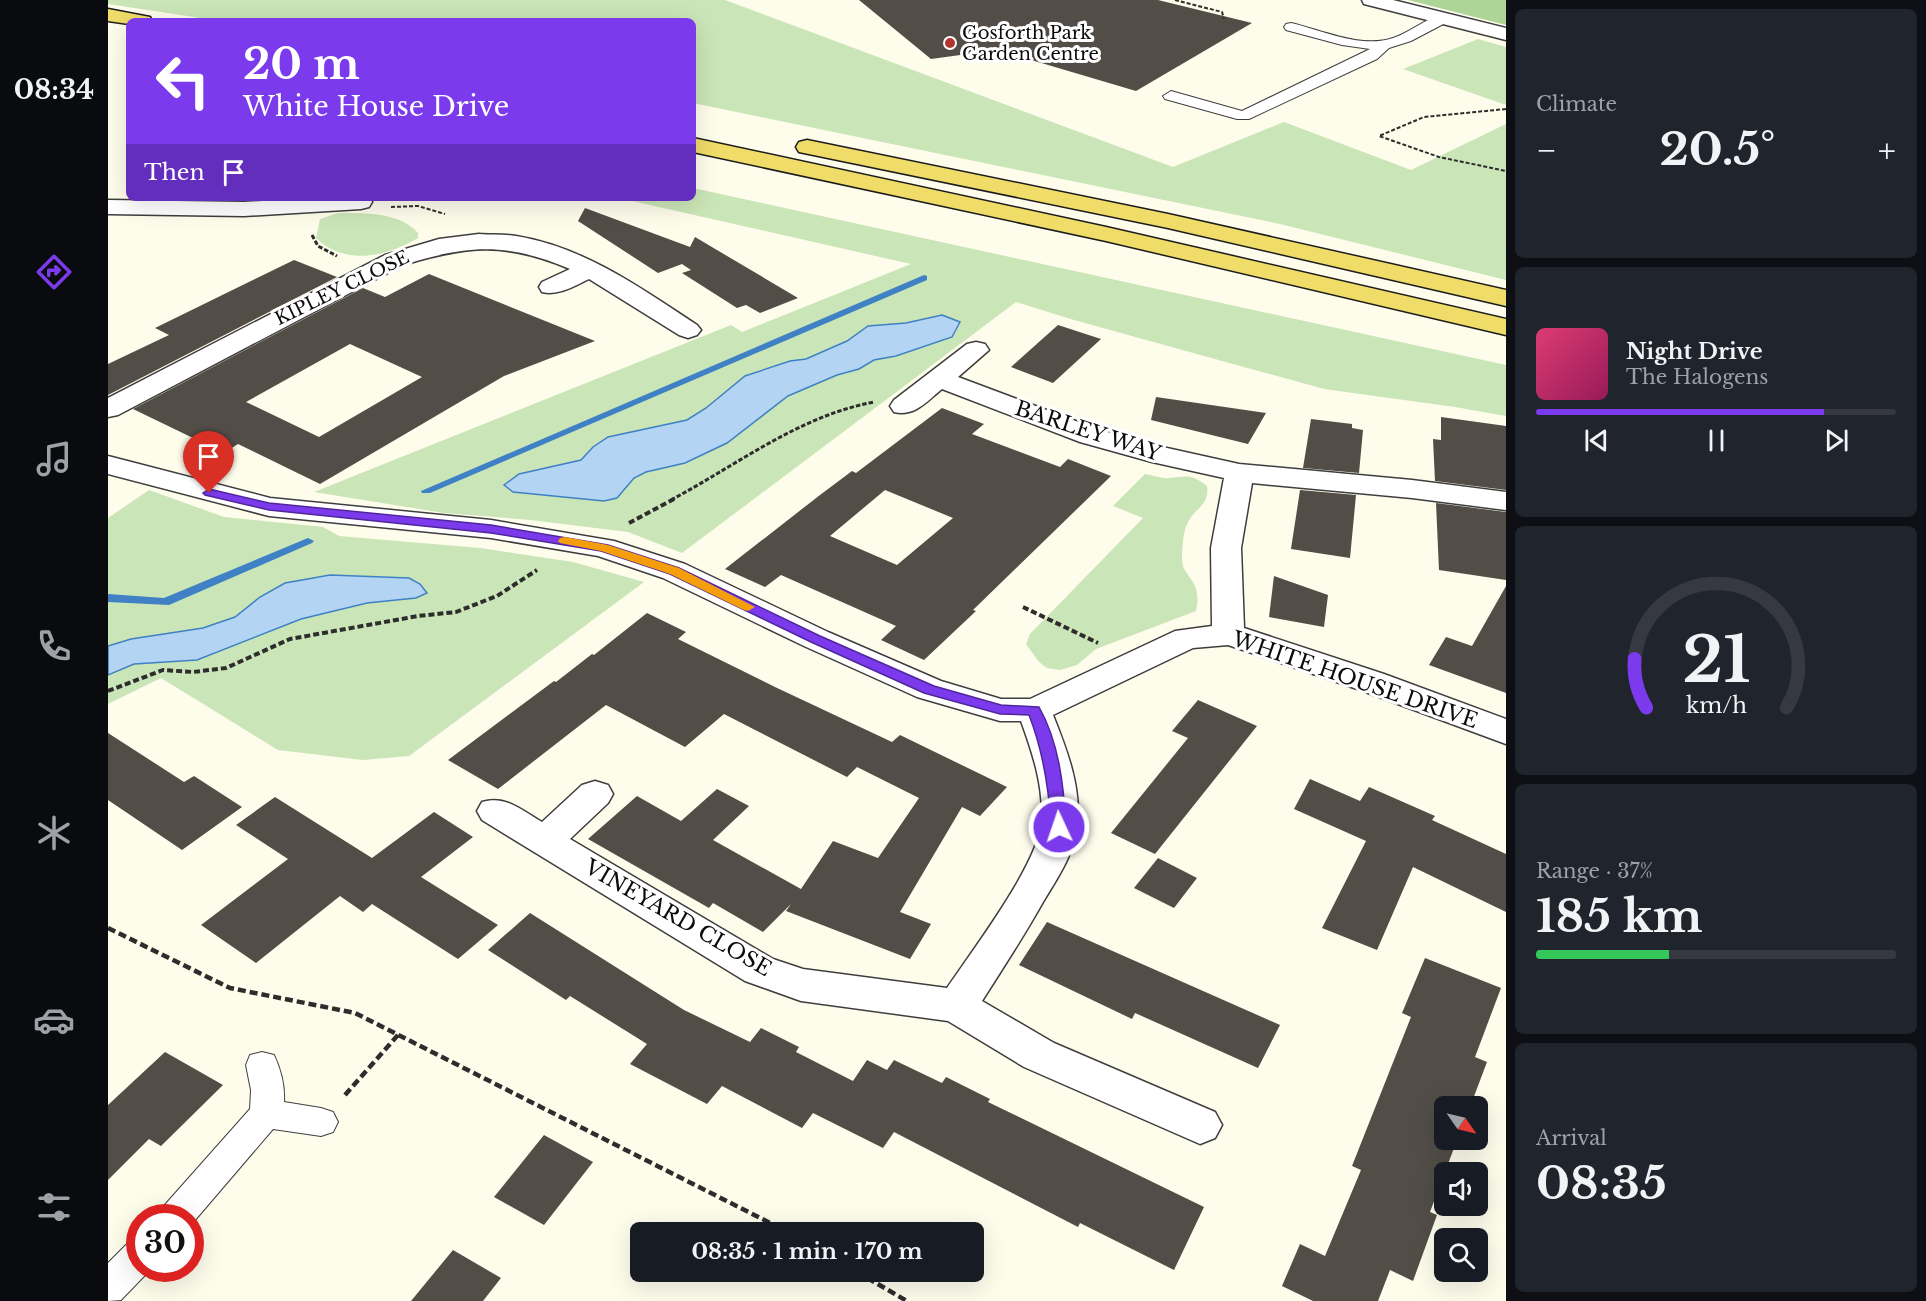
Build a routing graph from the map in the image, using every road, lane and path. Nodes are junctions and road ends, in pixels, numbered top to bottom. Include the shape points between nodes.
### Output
1 (1175, 0) edge
2 (1371, 0) edge
3 (108, 15) edge
4 (126, 18) edge
5 (1443, 18) junction
6 (1224, 19) dead end
7 (1291, 27) dead end
8 (1506, 34) edge
9 (1384, 45) junction
10 (1171, 96) dead end
11 (1506, 109) edge
12 (696, 126) edge
13 (696, 147) edge
14 (1506, 171) edge
15 (372, 205) joint
16 (300, 206) junction
17 (108, 207) edge
18 (295, 230) dead end
19 (474, 240) junction
20 (591, 269) junction
21 (551, 287) dead end
22 (1506, 298) edge
23 (1506, 327) edge
24 (688, 330) dead end
25 (976, 350) dead end
26 (940, 378) junction
27 (904, 406) dead end
28 (108, 409) edge
29 (108, 465) edge
30 (1239, 473) junction
31 (1506, 501) edge
32 (1023, 607) dead end
33 (1228, 635) junction
34 (1135, 661) junction
35 (1034, 710) junction
36 (1506, 732) edge
37 (595, 794) dead end
38 (495, 811) dead end
39 (544, 841) junction
40 (108, 928) edge
41 (957, 1006) junction
42 (398, 1035) junction
43 (262, 1065) dead end
44 (266, 1114) junction
45 (321, 1122) joint
46 (1200, 1125) dead end
47 (187, 1204) edge
48 (768, 1222) edge
49 (126, 1270) edge
50 (874, 1282) edge
51 (108, 1288) edge
52 (907, 1301) edge

1 - 6 path via 1222,12
2 - 5 street
3 - 4 main road
5 - 8 street
5 - 9 lane
7 - 9 lane via 1357,43
9 - 10 lane via 1372,56 1243,116
11 - 14 path via 1424,117 1379,136 1439,156
12 - 22 main road via 967,178
13 - 23 main road via 1106,234
15 - 16 street
15 - 19 path via 418,206 452,216 474,225
16 - 17 street
16 - 18 street
19 - 20 street, KIPLEY CLOSE via 519,242
19 - 28 street, KIPLEY CLOSE via 419,250 394,260
20 - 21 street
20 - 24 street, KIPLEY CLOSE
25 - 26 street
26 - 27 street
26 - 30 street, BARLEY WAY via 1090,435
29 - 35 street, WHITE HOUSE DRIVE via 269,507 491,529 603,548 674,571 929,690 1000,710
30 - 31 street, BARLEY WAY
30 - 33 street via 1226,548
32 - 34 path
33 - 34 street, WHITE HOUSE DRIVE via 1187,638
33 - 36 street, WHITE HOUSE DRIVE via 1330,667
34 - 35 street, WHITE HOUSE DRIVE
35 - 41 street via 1046,740 1057,792 1059,827 1048,861
37 - 39 street
38 - 39 street, VINEYARD CLOSE
39 - 41 street, VINEYARD CLOSE via 759,970 801,985
40 - 42 path via 230,988 355,1013
41 - 46 street, VINEYARD CLOSE via 1039,1055
42 - 45 path
42 - 48 path
43 - 44 lane
44 - 45 lane
44 - 47 lane
49 - 51 lane
50 - 52 path

